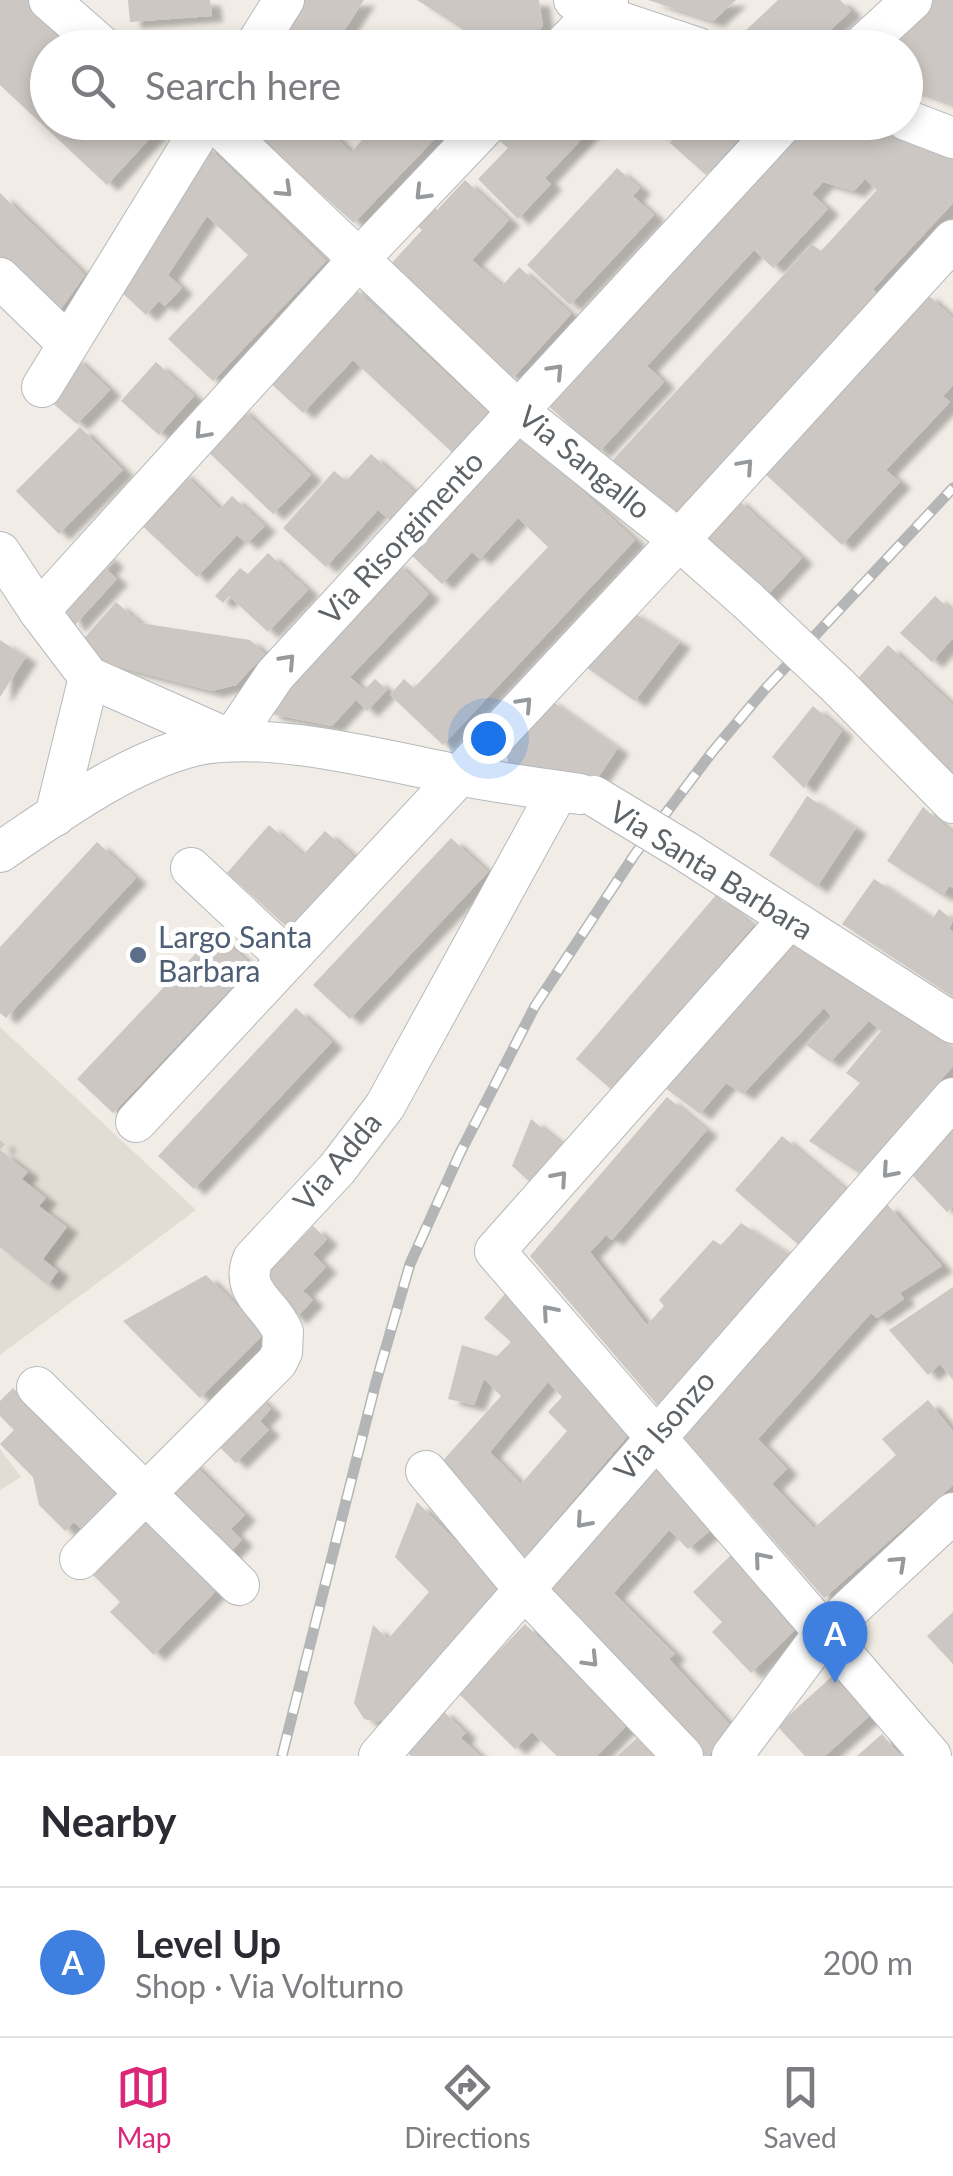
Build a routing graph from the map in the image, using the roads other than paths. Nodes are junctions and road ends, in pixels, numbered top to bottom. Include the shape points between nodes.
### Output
1 (49, 0) edge
2 (76, 0) edge
3 (284, 0) edge
4 (912, 0) edge
5 (592, 4) edge
6 (83, 30) edge
7 (110, 30) edge
8 (265, 30) edge
9 (573, 30) edge
10 (655, 30) edge
11 (880, 30) edge
12 (923, 127) edge
13 (953, 138) edge
14 (194, 140) edge
15 (220, 140) edge
16 (472, 140) edge
17 (767, 140) edge
18 (953, 240) edge
19 (358, 260) junction
20 (0, 278) edge
21 (68, 344) junction
22 (42, 387) dead end
23 (518, 412) junction
24 (679, 540) junction
25 (0, 552) edge
26 (39, 612) junction
27 (89, 677) junction
28 (231, 740) junction
29 (458, 775) junction
30 (576, 794) junction
31 (953, 803) edge
32 (55, 816) junction
33 (0, 852) edge
34 (191, 868) dead end
35 (788, 920) junction
36 (288, 959) junction
37 (953, 1023) edge
38 (953, 1098) edge
39 (136, 1122) dead end
40 (37, 1387) dead end
41 (657, 1434) junction
42 (426, 1472) dead end
43 (145, 1494) junction
44 (953, 1513) edge
45 (80, 1558) dead end
46 (239, 1585) dead end
47 (524, 1589) junction
48 (823, 1634) junction
49 (744, 1751) edge
50 (383, 1755) edge
51 (682, 1756) edge
52 (931, 1756) edge

1 - 6 street
2 - 7 street
3 - 8 street
4 - 11 street
5 - 9 street
5 - 10 street
12 - 13 street
14 - 21 street
15 -> 19 street, Via Sangallo
16 -> 19 street
23 -> 17 street, Via Risorgimento
24 -> 18 street
19 - 23 street, Via Sangallo
19 -> 26 street
20 - 21 street
21 - 22 street
23 - 24 street, Via Sangallo
28 -> 23 street, Via Risorgimento via 274,675
29 -> 24 street
24 - 31 street, Via Sangallo, bridge
25 - 26 street
26 - 27 street
27 - 28 street
27 - 32 street
28 - 29 street, Via Santa Barbara
28 - 32 street, Via Santa Barbara via 135,768
29 - 30 street, Via Santa Barbara
29 - 36 street
30 - 35 street, Via Santa Barbara, bridge via 685,851
30 - 43 street, Via Adda via 385,1106 337,1169 253,1258 252,1290 283,1332 276,1362
32 - 33 street, Via Santa Barbara
34 - 36 street
35 - 37 street, Via Santa Barbara
41 -> 35 street via 496,1251
36 - 39 street
38 -> 41 street, Via Isonzo
40 - 43 street
41 -> 47 street, Via Isonzo
48 -> 41 street
42 - 47 street
43 - 45 street, Via Adda
43 - 46 street
48 -> 44 street
47 - 50 street, Via Isonzo
47 -> 51 street
48 - 49 street
48 - 52 street

